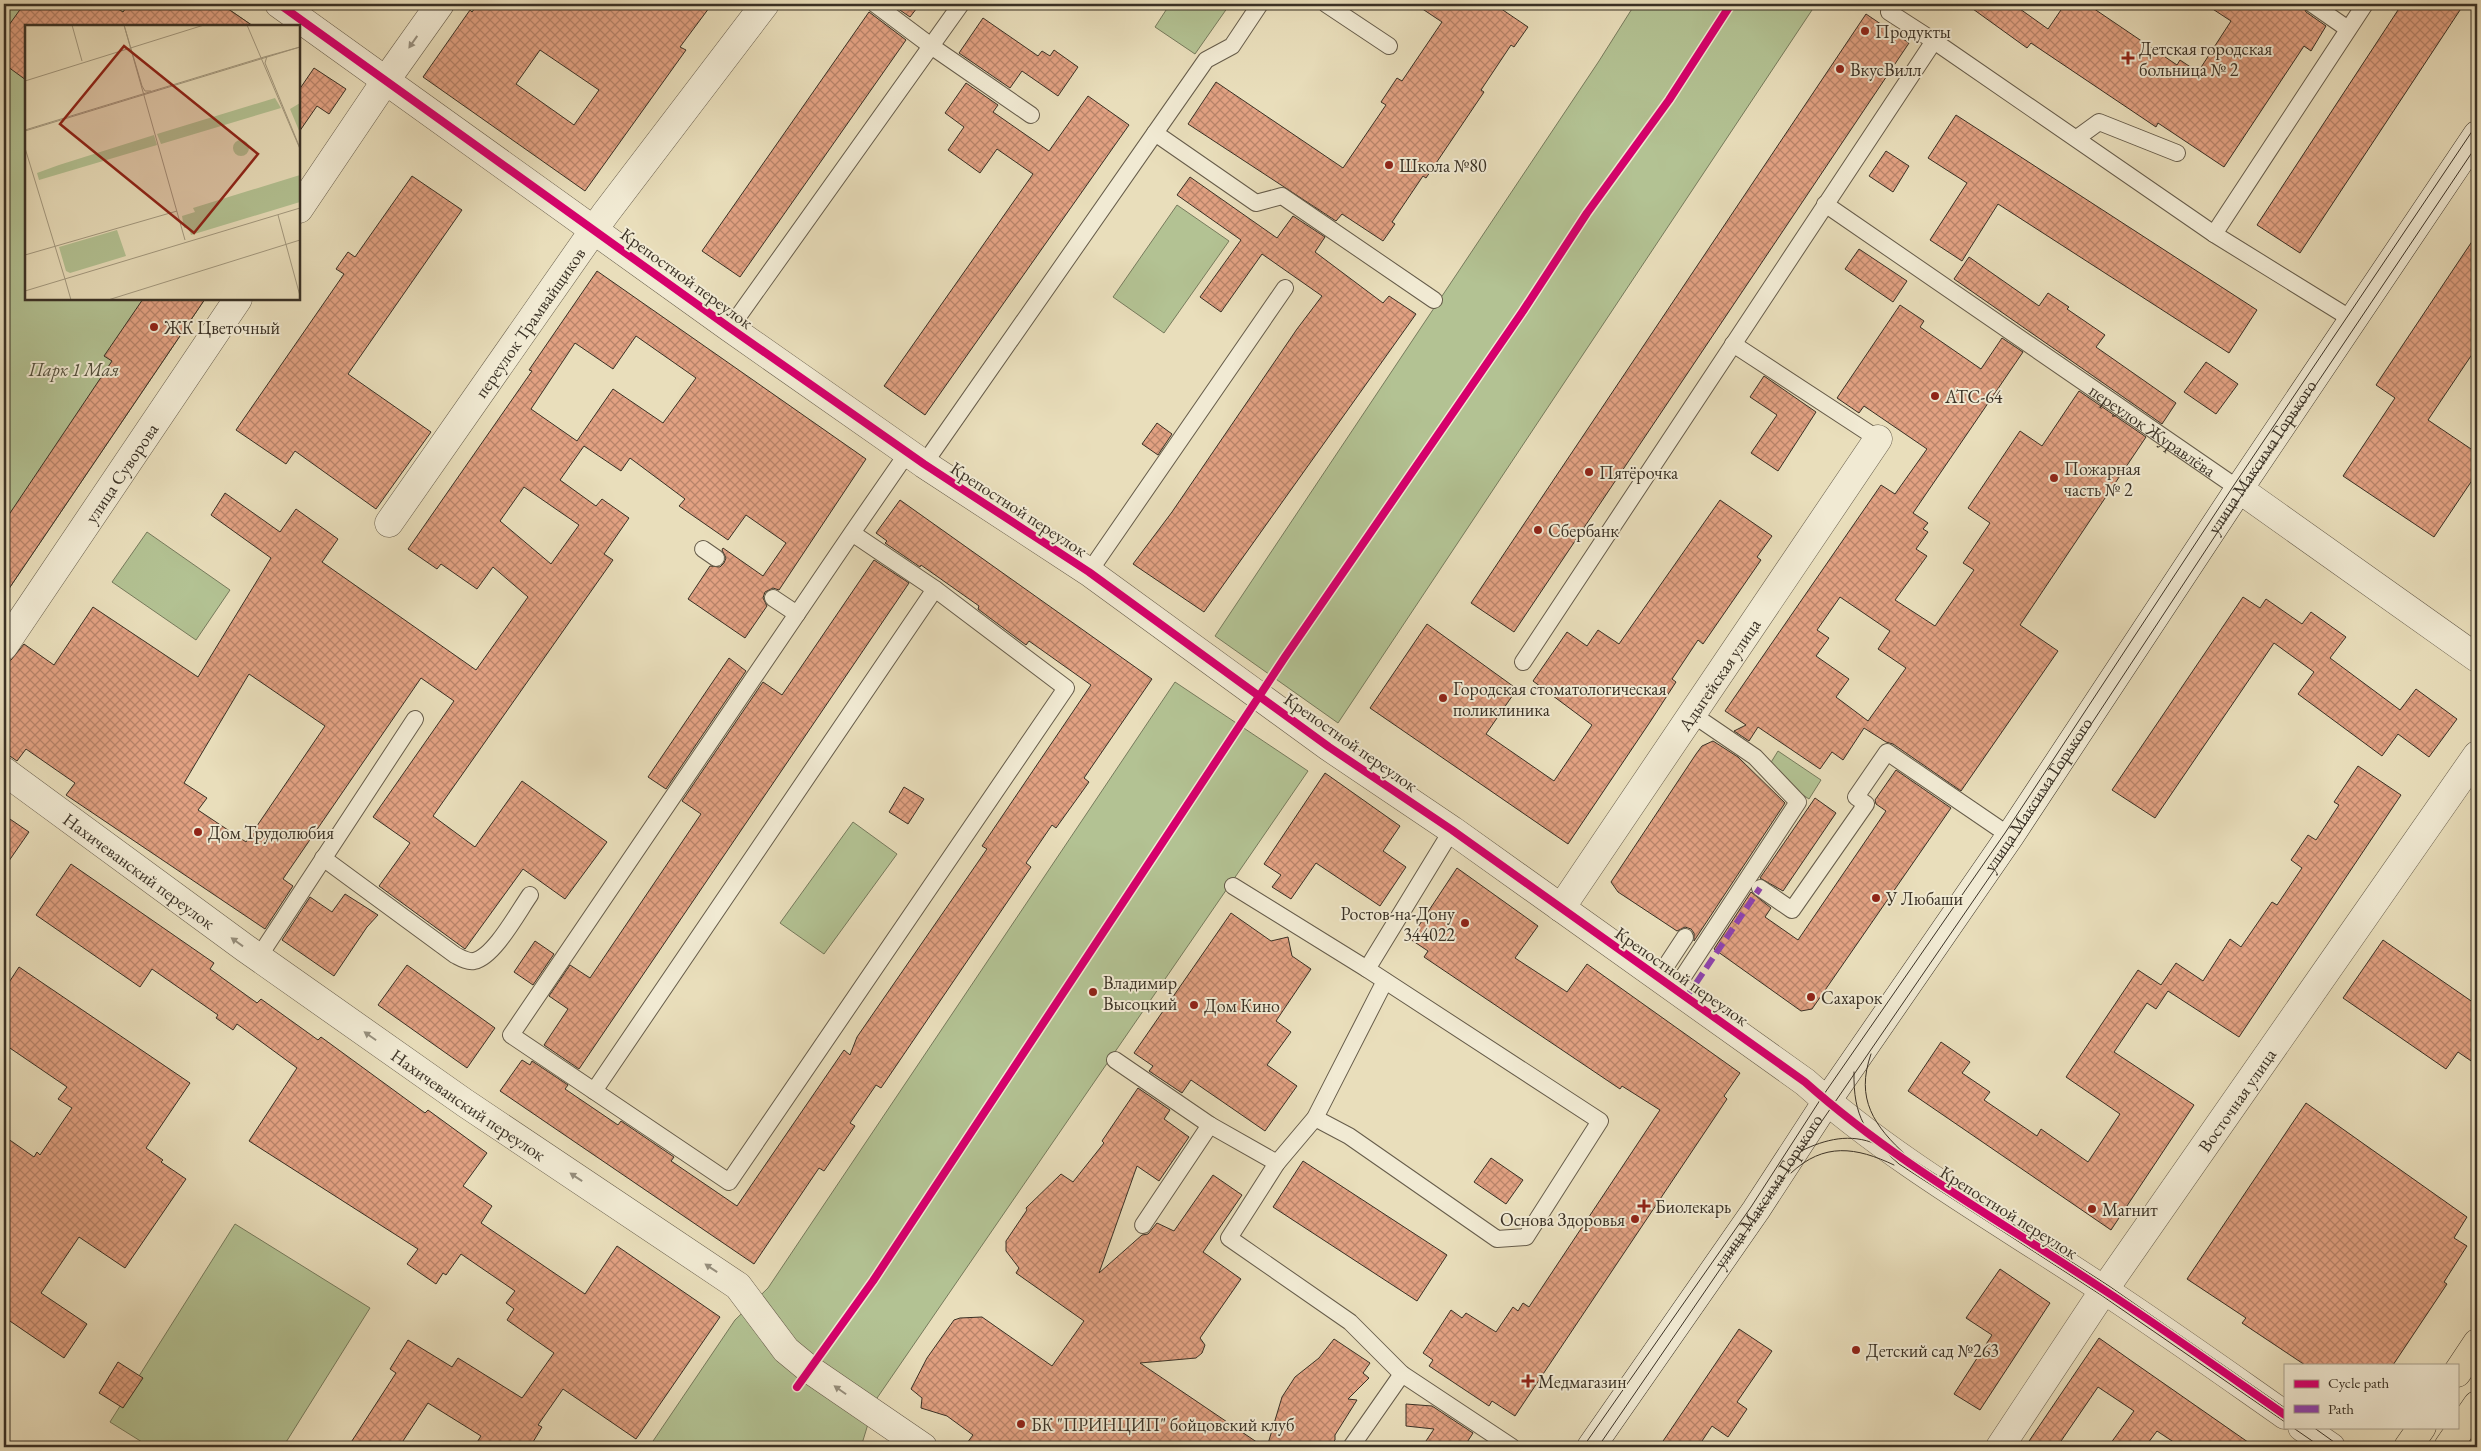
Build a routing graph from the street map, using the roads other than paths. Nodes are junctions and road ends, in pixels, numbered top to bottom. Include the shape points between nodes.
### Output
1 (279, 4) edge
2 (440, 4) edge
3 (765, 4) edge
4 (875, 4) edge
5 (961, 4) edge
6 (1260, 4) edge
7 (1326, 4) edge
8 (1894, 4) edge
9 (2312, 4) edge
10 (2365, 4) edge
11 (2348, 29) junction
12 (1934, 41) junction
13 (931, 46) junction
14 (1390, 46) dead end
15 (386, 80) junction
16 (1031, 115) dead end
17 (1155, 133) junction
18 (2477, 134) edge
19 (2077, 138) junction
20 (2177, 153) dead end
21 (1825, 204) junction
22 (300, 208) edge
23 (594, 230) junction
24 (2214, 234) junction
25 (1285, 288) dead end
26 (237, 300) edge
27 (1434, 300) dead end
28 (2353, 320) junction
29 (730, 328) junction
30 (1733, 344) junction
31 (1878, 440) joint
32 (916, 458) junction
33 (2239, 489) junction
34 (389, 523) dead end
35 (852, 533) junction
36 (1089, 572) junction
37 (935, 589) junction
38 (773, 598) dead end
39 (797, 614) junction
40 (4, 646) edge
41 (2477, 658) edge
42 (1523, 662) dead end
43 (1692, 714) junction
44 (415, 719) dead end
45 (2477, 756) edge
46 (4, 771) edge
47 (1452, 830) junction
48 (2010, 836) junction
49 (323, 858) junction
50 (1233, 886) dead end
51 (1760, 888) dead end
52 (530, 895) dead end
53 (1561, 908) junction
54 (1685, 937) dead end
55 (258, 958) junction
56 (1367, 968) junction
57 (1385, 981) junction
58 (1666, 984) junction
59 (1115, 1060) dead end
60 (594, 1090) junction
61 (1827, 1101) junction
62 (1315, 1118) junction
63 (1210, 1125) junction
64 (1277, 1163) junction
65 (1143, 1225) dead end
66 (2104, 1290) junction
67 (2477, 1343) edge
68 (2458, 1372) edge
69 (1402, 1374) junction
70 (2477, 1405) edge
71 (2284, 1414) edge
72 (2303, 1428) edge
73 (2421, 1428) edge
74 (923, 1447) edge
75 (1351, 1447) edge
76 (1512, 1447) edge
77 (1591, 1447) edge
78 (2000, 1447) edge
79 (2331, 1447) edge
80 (2408, 1447) edge
81 (2448, 1447) edge

1 - 15 street, Крепостной переулок
2 -> 15 street
3 - 23 street, переулок Трамвайщиков
4 - 13 lane
5 - 13 lane
6 - 17 lane via 1232,46 1206,60
7 - 14 lane
8 - 12 lane via 1889,12
9 - 11 lane
10 - 11 lane
11 - 24 lane
12 - 19 lane
12 - 21 lane
13 - 16 lane
13 - 29 lane
15 - 22 street
15 - 23 street, Крепостной переулок
17 - 27 lane via 1256,203 1282,196
17 - 32 lane
18 - 28 street, улица Максима Горького
19 - 20 lane via 2099,122
19 - 24 lane
21 - 30 lane
21 - 33 lane, переулок Журавлёва
23 - 29 street, Крепостной переулок
23 - 34 street, переулок Трамвайщиков
24 - 28 lane
25 - 36 lane
26 - 40 street, улица Суворова
28 - 33 street, улица Максима Горького
29 - 32 street, Крепостной переулок
30 - 31 lane
30 - 42 lane
31 - 43 street, Адыгейская улица
32 - 35 lane
32 - 36 street, Крепостной переулок
33 - 41 street, переулок Журавлёва
33 - 48 street, улица Максима Горького
35 - 37 lane
35 - 39 lane
36 - 47 street, Крепостной переулок via 1329,747
37 - 60 lane
37 - 60 lane via 1066,688 729,1182
38 - 39 lane
39 - 60 lane via 511,1035
43 - 53 street, Адыгейская улица
43 - 58 lane via 1755,757 1798,802
44 - 49 lane
45 - 66 street, Восточная улица
55 -> 46 street, Нахичеванский переулок
47 - 53 street, Крепостной переулок
47 - 56 lane
48 - 51 lane via 1887,752 1856,797 1866,804 1792,910
48 - 61 street, улица Максима Горького
49 - 52 lane via 466,960 474,961 487,955
49 - 55 lane
50 - 56 lane
53 - 58 street, Крепостной переулок
54 - 58 lane
74 -> 55 street, Нахичеванский переулок via 786,1350 738,1286 465,1103
56 - 57 lane
57 - 62 lane
57 - 62 lane via 1600,1121 1526,1236 1497,1239 1349,1136
58 - 61 street, Крепостной переулок
59 - 63 lane
61 - 66 street, Крепостной переулок via 1927,1177
61 - 77 street, улица Максима Горького via 1756,1210
62 - 64 lane
63 - 64 lane
63 - 65 lane
64 - 69 lane via 1229,1238 1350,1322
66 - 71 street, Крепостной переулок
66 - 78 street, Восточная улица
67 - 68 main road
69 - 75 lane
69 - 76 lane
70 - 81 main road
72 - 79 street
73 - 80 main road

